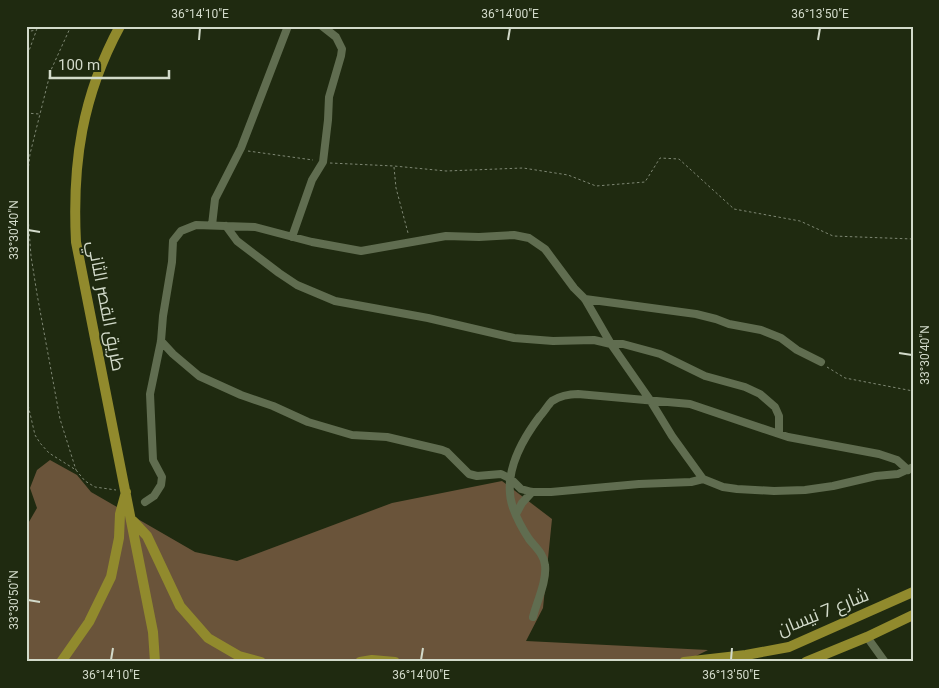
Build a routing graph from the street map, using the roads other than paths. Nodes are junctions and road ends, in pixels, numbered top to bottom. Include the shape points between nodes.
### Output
1 (120, 26) edge
2 (288, 26) edge
3 (322, 26) edge
4 (212, 225) junction
5 (226, 226) junction
6 (292, 237) junction
7 (585, 299) junction
8 (161, 341) junction
9 (611, 344) junction
10 (820, 362) road end
11 (650, 400) junction
12 (779, 433) junction
13 (911, 468) edge
14 (511, 479) junction
15 (703, 479) junction
16 (127, 491) junction
17 (532, 492) junction
18 (145, 502) dead end
19 (516, 514) junction
20 (132, 520) junction
21 (913, 592) edge
22 (913, 615) edge
23 (533, 617) dead end
24 (867, 637) junction
25 (62, 662) edge
26 (156, 662) edge
27 (261, 662) edge
28 (360, 662) edge
29 (395, 662) edge
30 (684, 662) edge
31 (806, 662) edge
32 (885, 662) edge

1 - 16 main road, طريق القصر الثاني via 106,51 92,90 80,140 74,206 76,242
2 - 4 street via 241,148 215,199
3 - 6 street via 336,37 342,49 329,96 323,162 312,180
4 - 5 street
4 - 8 street via 187,228 173,241
5 - 6 street via 255,227
5 - 9 street via 237,241 279,273 335,301 514,338 588,340
6 - 7 street via 353,251 446,236 514,235 529,238 544,249
7 - 9 street
7 - 10 street via 696,314 761,330 781,338
8 - 14 street via 199,376 308,422 352,435 387,437 442,450 473,476 501,474
8 - 18 street via 152,378 150,414 153,460 162,478 154,496
9 - 11 street
9 - 12 street via 654,351 705,376 760,394 775,407 779,416
11 - 12 street via 690,404
11 - 14 street via 568,394 552,402 526,436
11 - 15 street
12 - 13 street via 879,454
13 - 15 street via 898,474 805,490 737,489
14 - 17 street via 521,489
14 - 19 street via 511,499
15 - 17 street
16 - 20 main road, طريق القصر الثاني
16 - 25 main road via 120,514 111,577 88,622
17 - 19 street
19 - 23 street via 544,560 545,576
20 - 26 main road, طريق القصر الثاني via 154,632
20 - 27 main road via 147,536 180,606 208,638 239,656
21 - 30 main road, شارع 7 نيسان via 789,647
22 - 24 main road
24 - 31 main road
24 - 32 street
28 - 29 main road

